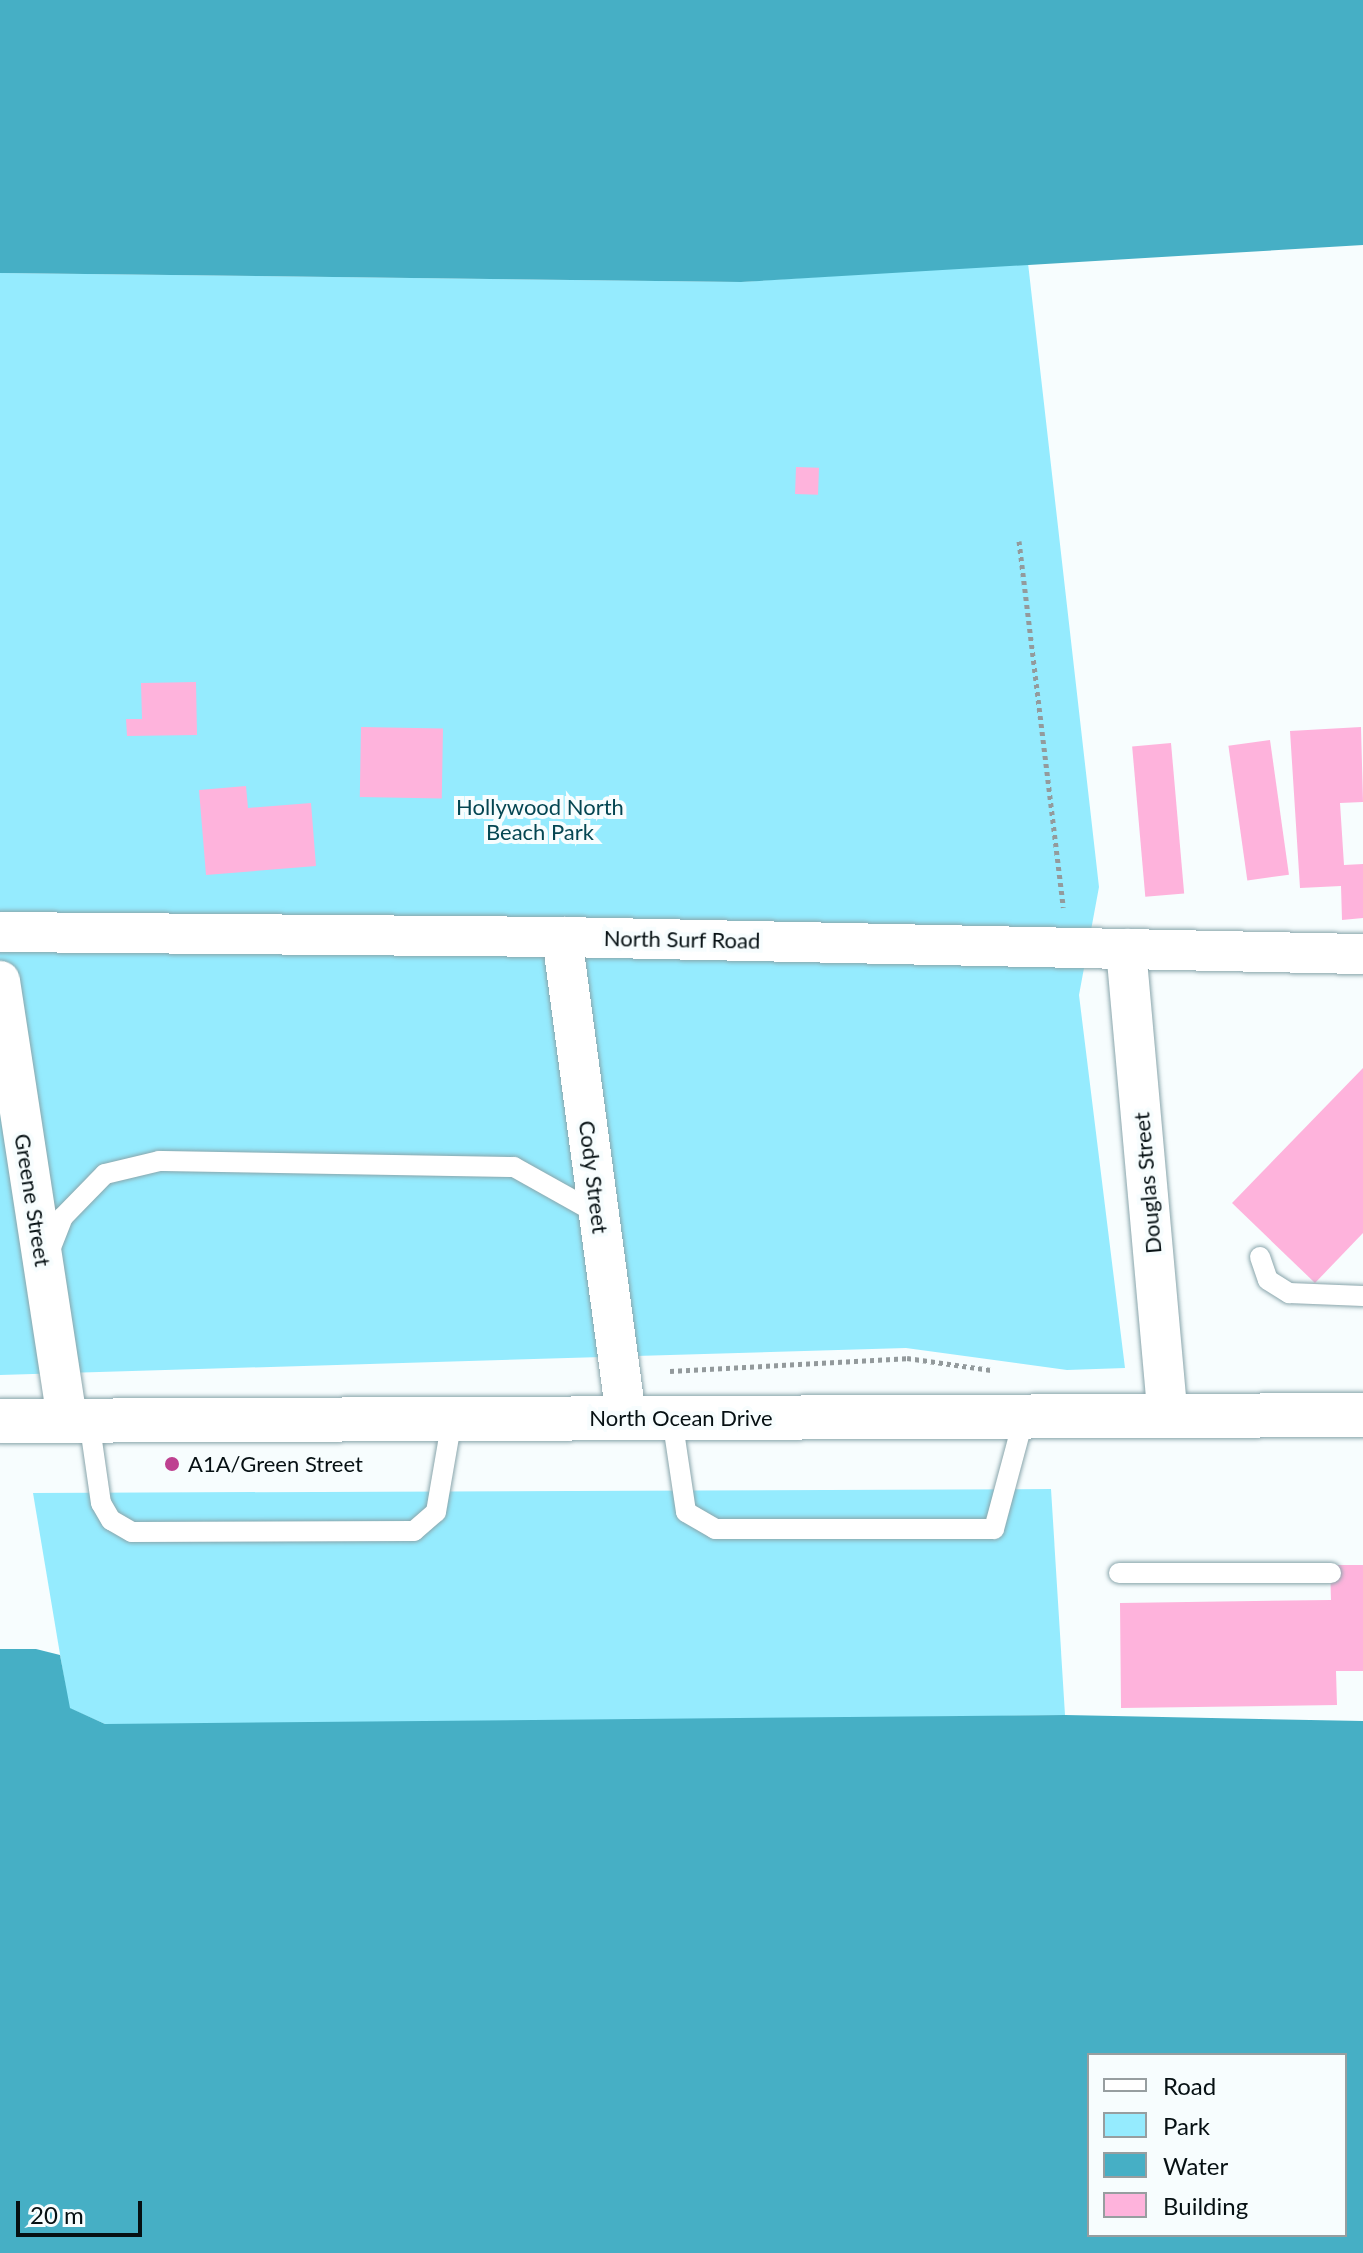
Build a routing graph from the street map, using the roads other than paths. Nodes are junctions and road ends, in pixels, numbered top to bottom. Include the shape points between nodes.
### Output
1 (0, 932) edge
2 (562, 937) junction
3 (1126, 949) junction
4 (1363, 954) edge
5 (0, 981) edge
6 (599, 1214) junction
7 (1260, 1257) dead end
8 (43, 1266) junction
9 (1363, 1296) edge
10 (1363, 1415) edge
11 (1168, 1416) junction
12 (1024, 1417) junction
13 (626, 1418) junction
14 (672, 1418) junction
15 (452, 1419) junction
16 (78, 1420) junction
17 (0, 1421) edge
18 (1119, 1573) dead end
19 (1331, 1573) dead end

1 - 2 street, North Surf Road
2 - 3 street, North Surf Road
2 - 6 street, Cody Street
3 - 4 street, North Surf Road
3 - 11 street, Douglas Street
5 - 8 street, Greene Street
6 - 8 lane via 514,1167 159,1161 105,1174 63,1217
6 - 13 street, Cody Street
7 - 9 lane via 1268,1280 1289,1293
8 - 16 street, Greene Street
10 - 11 main road, North Ocean Drive
11 - 12 main road, North Ocean Drive
12 - 14 main road, North Ocean Drive
12 - 14 lane via 994,1529 715,1529 686,1512
13 - 14 main road, North Ocean Drive
13 - 15 main road, North Ocean Drive
15 - 16 main road, North Ocean Drive
15 - 16 lane via 436,1512 414,1531 163,1532 132,1532 111,1520 101,1503
16 - 17 main road, North Ocean Drive
18 - 19 lane

